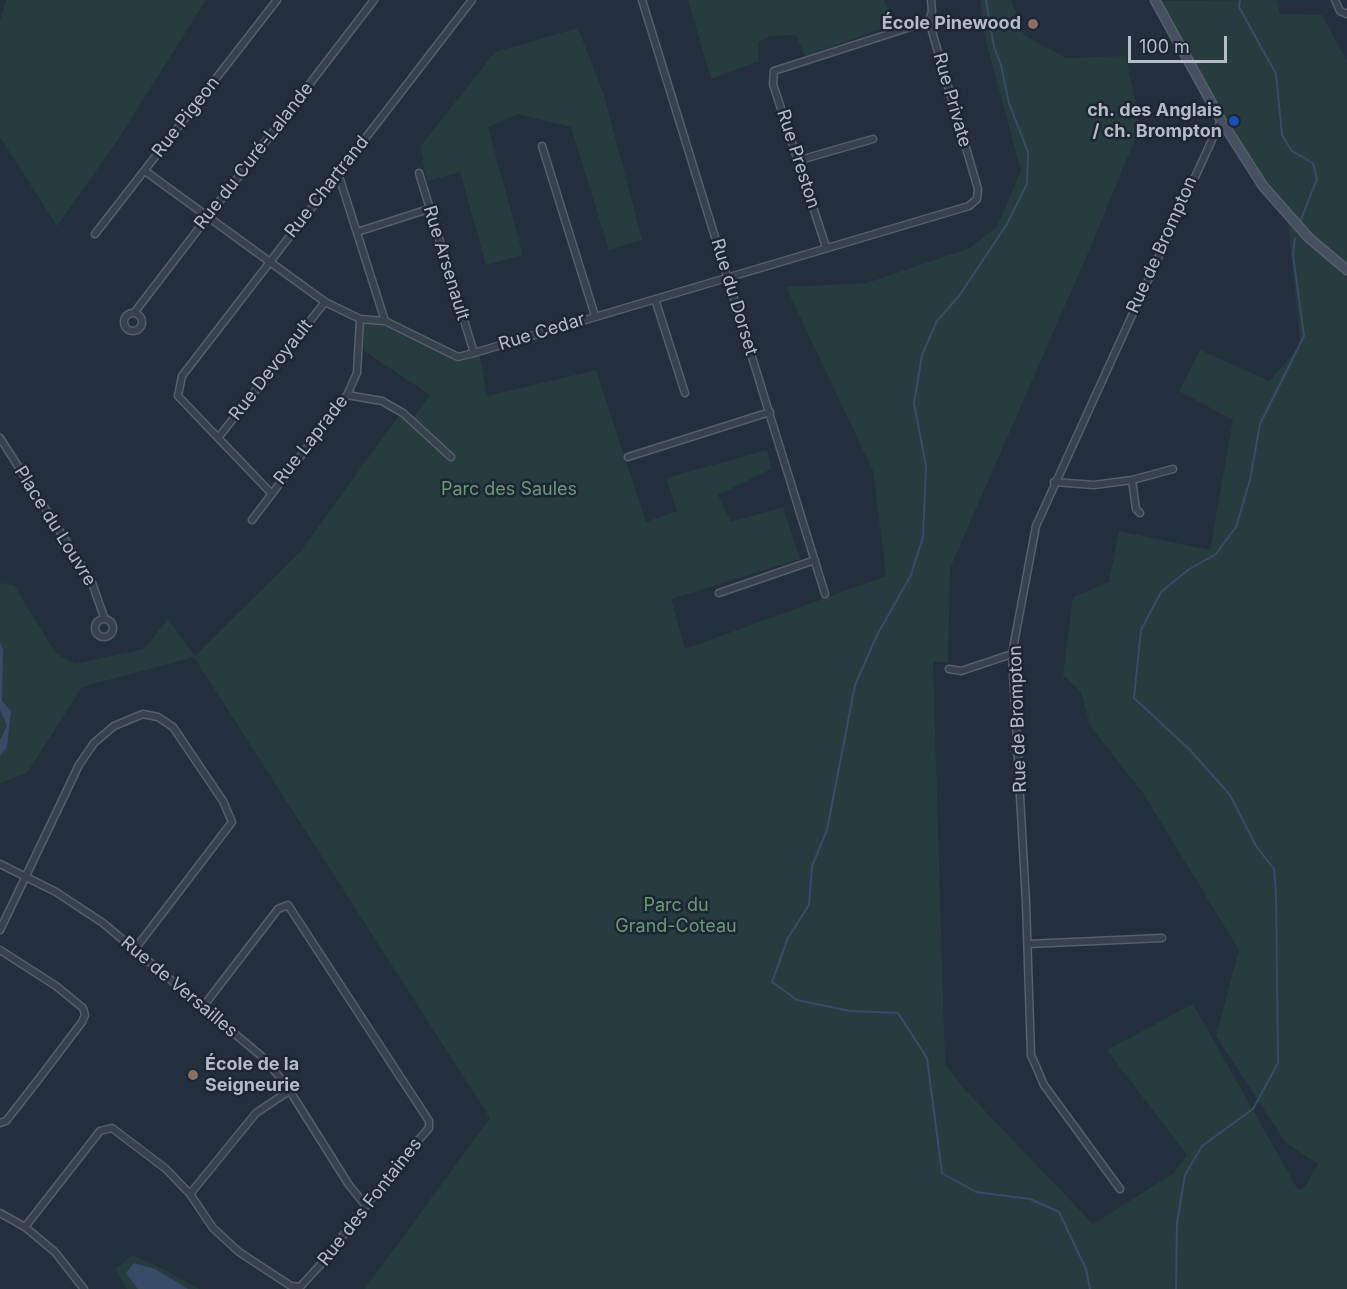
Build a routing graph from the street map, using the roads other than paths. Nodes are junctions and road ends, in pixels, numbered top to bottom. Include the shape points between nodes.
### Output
1 (277, 0) edge
2 (374, 0) edge
3 (472, 0) edge
4 (642, 0) edge
5 (931, 0) edge
6 (1155, 0) edge
7 (1335, 0) edge
8 (1347, 14) edge
9 (929, 21) junction
10 (1221, 120) junction
11 (873, 139) dead end
12 (542, 146) dead end
13 (800, 160) junction
14 (145, 171) junction
15 (338, 172) junction
16 (419, 173) dead end
17 (977, 199) joint
18 (429, 209) junction
19 (207, 216) junction
20 (357, 232) junction
21 (95, 234) dead end
22 (826, 247) junction
23 (268, 263) junction
24 (1347, 270) edge
25 (728, 277) junction
26 (655, 299) junction
27 (325, 302) junction
28 (134, 313) dead end
29 (595, 316) junction
30 (360, 320) junction
31 (385, 321) junction
32 (474, 353) junction
33 (685, 393) dead end
34 (347, 394) junction
35 (770, 412) junction
36 (0, 438) edge
37 (218, 438) junction
38 (451, 457) dead end
39 (628, 457) dead end
40 (1173, 469) dead end
41 (1132, 480) junction
42 (1054, 482) junction
43 (270, 492) junction
44 (1140, 513) dead end
45 (252, 520) dead end
46 (815, 560) junction
47 (719, 593) dead end
48 (825, 594) dead end
49 (104, 618) dead end
50 (1012, 654) junction
51 (949, 669) dead end
52 (0, 864) edge
53 (27, 877) junction
54 (0, 930) edge
55 (1162, 938) dead end
56 (1028, 944) junction
57 (135, 949) junction
58 (0, 950) edge
59 (202, 1008) junction
60 (289, 1091) junction
61 (0, 1123) edge
62 (1120, 1189) dead end
63 (190, 1194) junction
64 (366, 1206) junction
65 (0, 1213) edge
66 (25, 1227) junction
67 (84, 1289) edge

1 - 14 street, Rue Pigeon
2 - 19 street, Rue du Curé-Lalande
3 - 15 street, Rue Chartrand
4 - 25 street, Rue du Dorset
5 - 9 street, Rue Private
6 - 10 street
7 - 8 street via 1340,11
9 - 13 street, Rue Preston via 774,71 773,84
9 - 17 street, Rue Private via 978,189
10 - 24 street via 1269,194 1321,251
10 - 42 street, Rue de Brompton
11 - 13 street
12 - 29 street
13 - 22 street, Rue Preston
14 - 19 street, Rue Cedar
14 - 21 street, Rue Pigeon
15 - 20 street
15 - 23 street, Rue Chartrand
16 - 18 street, Rue Arsenault
17 - 22 street, Rue Cedar via 969,206
18 - 20 street
18 - 32 street, Rue Arsenault
19 - 23 street, Rue Cedar
19 - 28 street, Rue du Curé-Lalande
20 - 31 street
22 - 25 street, Rue Cedar
23 - 27 street, Rue Cedar
23 - 37 street, Rue Chartrand via 182,376 178,396
25 - 26 street, Rue Cedar
25 - 35 street, Rue du Dorset
26 - 29 street, Rue Cedar
26 - 33 street
27 - 30 street, Rue Cedar
27 - 37 street, Rue Devoyault
29 - 32 street, Rue Cedar
30 - 31 street, Rue Cedar
30 - 34 street, Rue Laprade via 357,373
31 - 32 street, Rue Cedar via 458,357
34 - 38 street via 382,401 402,413
34 - 43 street, Rue Laprade
35 - 39 street
35 - 46 street, Rue du Dorset
36 - 49 street, Place du Louvre via 91,580
37 - 43 street
40 - 41 street
41 - 42 street via 1094,485
41 - 44 street
42 - 50 street, Rue de Brompton via 1032,540
43 - 45 street, Rue Laprade
46 - 47 street
46 - 48 street, Rue du Dorset
50 - 51 street via 961,671
50 - 56 street, Rue de Brompton
52 - 53 street, Rue de Versailles
53 - 54 street
53 - 57 street, Rue de Versailles via 82,909
53 - 57 street via 66,788 94,743 125,719 143,714 165,720 194,756 232,822
55 - 56 street
56 - 62 street, Rue de Brompton via 1031,1054 1044,1085
57 - 59 street, Rue de Versailles
58 - 61 street via 56,986 82,1008 84,1015 38,1080
59 - 60 street, Rue de Versailles via 266,1060
59 - 64 street, Rue des Fontaines via 278,909 288,905 429,1121 429,1128
60 - 63 street via 256,1113
60 - 64 street, Rue de Versailles
63 - 64 street, Rue des Fontaines via 213,1228 239,1252 291,1286 300,1287
63 - 66 street, Rue des Fontaines via 124,1136 105,1128
65 - 66 street
66 - 67 street via 56,1252

